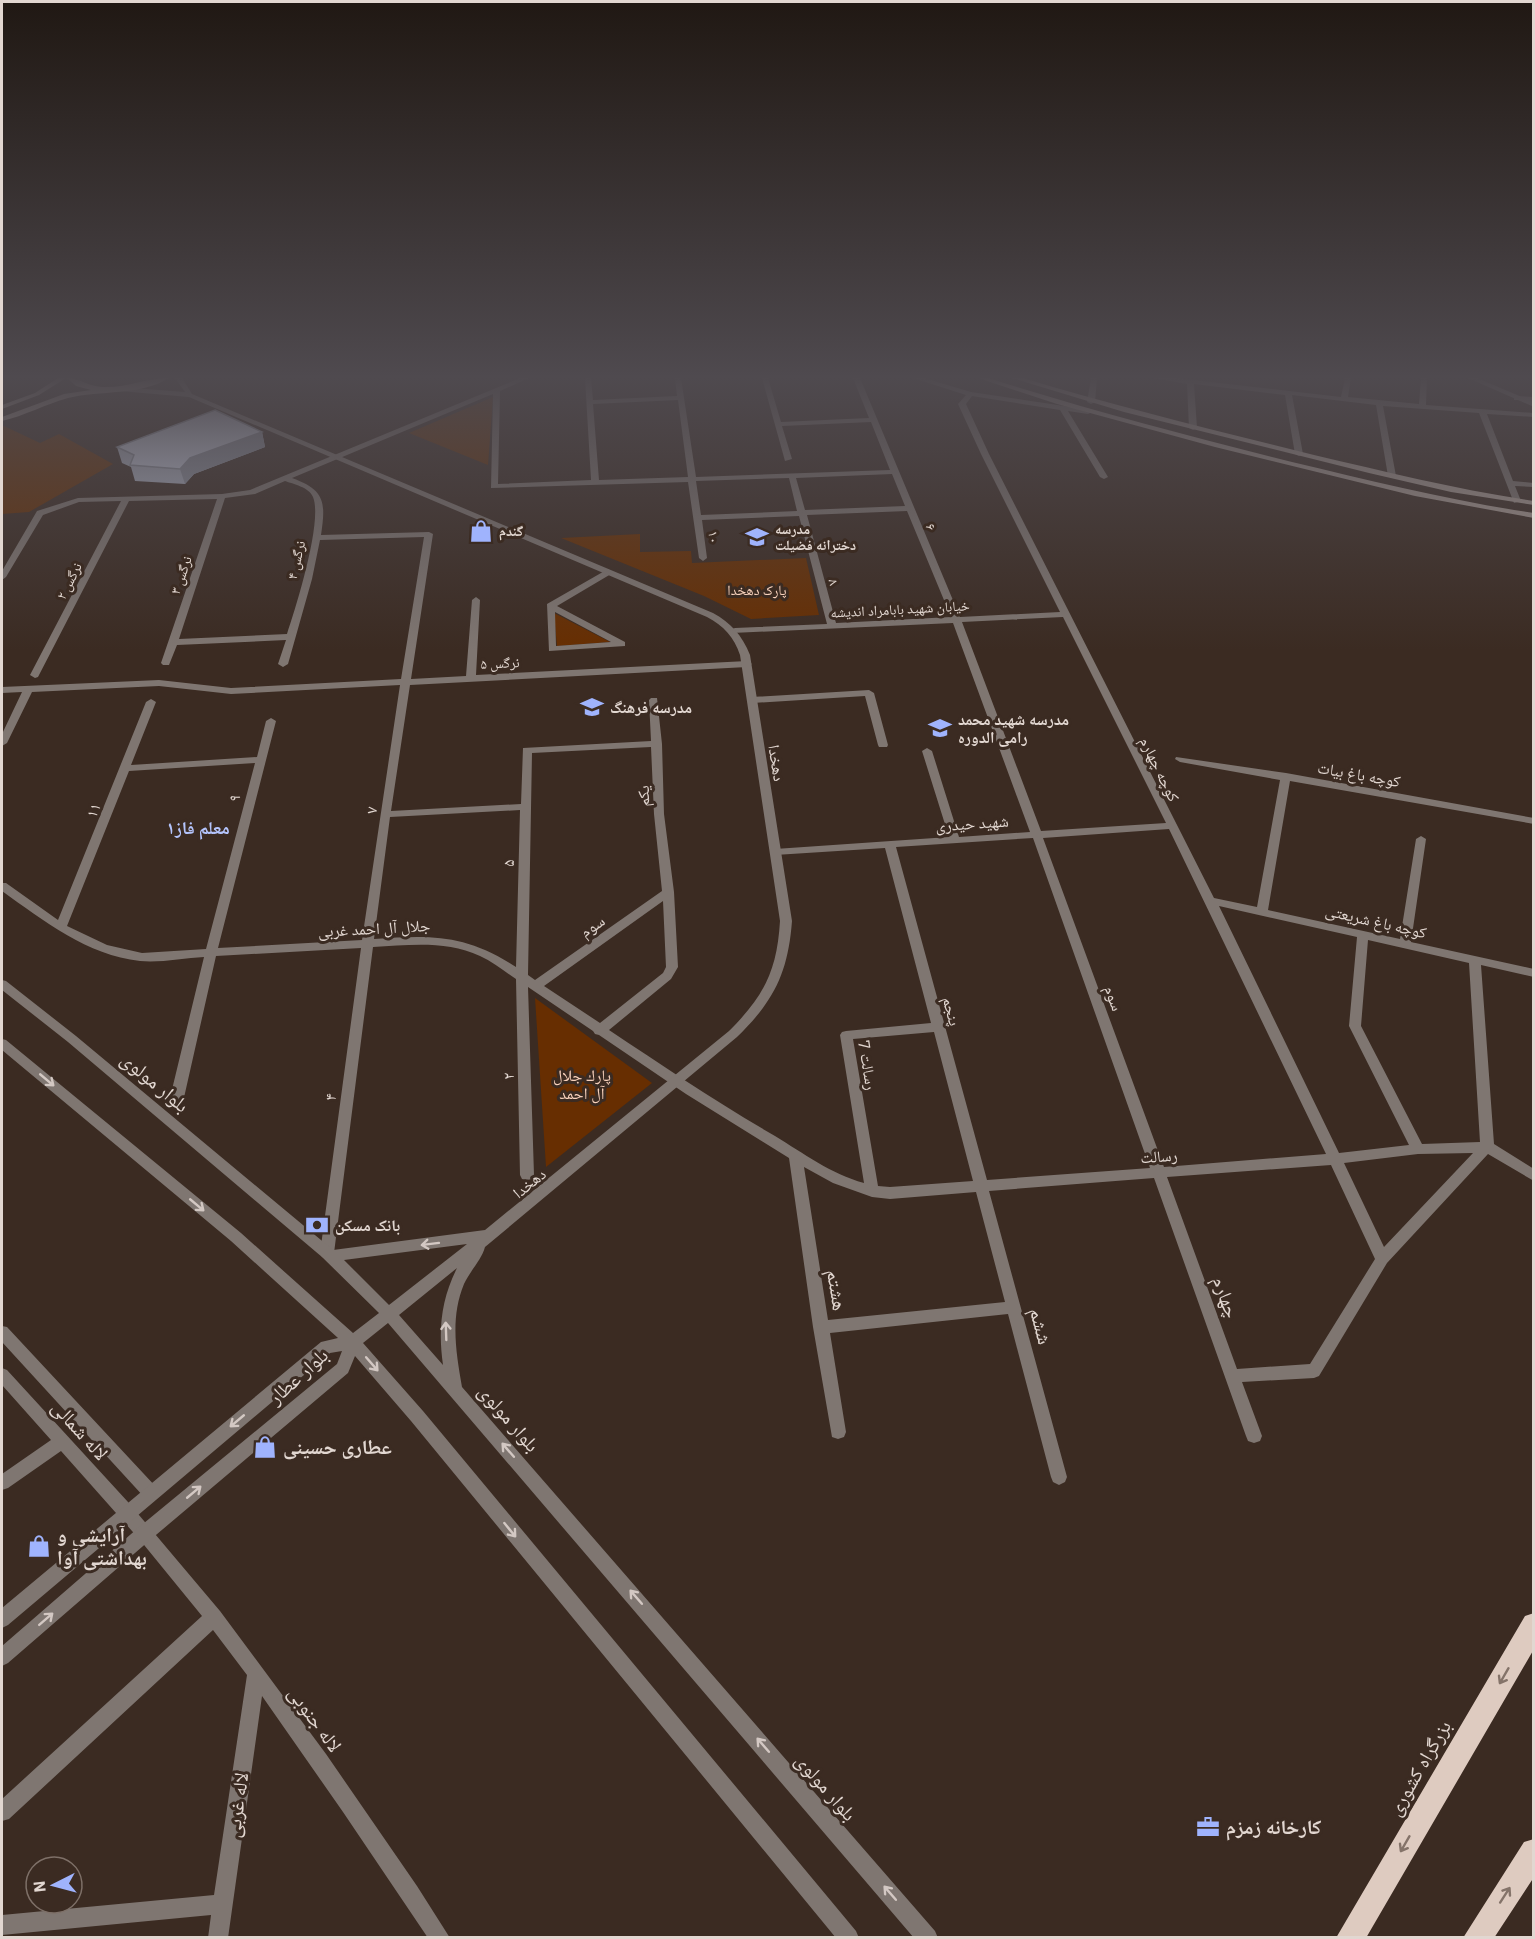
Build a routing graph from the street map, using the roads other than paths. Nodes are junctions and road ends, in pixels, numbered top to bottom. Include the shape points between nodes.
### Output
1 (310, 468) edge
2 (365, 468) edge
3 (495, 468) edge
4 (593, 468) edge
5 (691, 468) edge
6 (892, 468) edge
7 (994, 468) edge
8 (1099, 468) edge
9 (1310, 468) edge
10 (1360, 468) edge
11 (1391, 468) edge
12 (1504, 468) edge
13 (893, 472) junction
14 (792, 476) junction
15 (1392, 476) junction
16 (1104, 477) dead end
17 (285, 479) junction
18 (692, 479) junction
19 (594, 483) junction
20 (1510, 483) junction
21 (1533, 485) edge
22 (222, 496) junction
23 (126, 499) junction
24 (1517, 501) junction
25 (1533, 503) edge
26 (909, 508) junction
27 (802, 514) junction
28 (1533, 516) edge
29 (698, 518) junction
30 (315, 538) junction
31 (703, 558) dead end
32 (608, 572) junction
33 (2, 577) edge
34 (476, 600) dead end
35 (550, 606) junction
36 (1066, 614) junction
37 (956, 619) junction
38 (832, 626) junction
39 (735, 632) junction
40 (291, 637) junction
41 (173, 642) junction
42 (166, 663) dead end
43 (283, 664) dead end
44 (747, 664) junction
45 (35, 675) dead end
46 (471, 678) junction
47 (405, 681) junction
48 (28, 688) junction
49 (2, 690) edge
50 (654, 700) dead end
51 (752, 700) junction
52 (151, 702) dead end
53 (271, 721) dead end
54 (2, 743) edge
55 (657, 744) junction
56 (883, 745) dead end
57 (927, 751) dead end
58 (1180, 759) dead end
59 (261, 760) junction
60 (126, 768) junction
61 (1286, 776) junction
62 (526, 807) junction
63 (386, 814) junction
64 (1533, 822) edge
65 (1171, 826) junction
66 (1037, 835) junction
67 (1421, 839) dead end
68 (955, 840) junction
69 (890, 844) junction
70 (775, 852) junction
71 (2, 886) edge
72 (668, 892) junction
73 (1212, 901) junction
74 (1262, 912) junction
75 (61, 927) junction
76 (1363, 935) junction
77 (366, 944) junction
78 (1405, 944) junction
79 (211, 954) junction
80 (1475, 960) junction
81 (1533, 973) edge
82 (522, 976) junction
83 (2, 984) edge
84 (535, 986) junction
85 (939, 1027) junction
86 (599, 1031) junction
87 (2, 1043) edge
88 (674, 1083) junction
89 (176, 1102) dead end
90 (1487, 1147) junction
91 (1418, 1149) junction
92 (795, 1155) junction
93 (1336, 1159) junction
94 (1159, 1173) junction
95 (527, 1175) dead end
96 (1533, 1176) edge
97 (983, 1186) junction
98 (872, 1192) junction
99 (488, 1236) junction
100 (328, 1255) junction
101 (1382, 1259) junction
102 (1015, 1307) junction
103 (387, 1312) junction
104 (822, 1327) junction
105 (2, 1332) edge
106 (353, 1342) junction
107 (2, 1375) edge
108 (1232, 1376) junction
109 (454, 1388) junction
110 (838, 1432) dead end
111 (1254, 1436) dead end
112 (63, 1441) junction
113 (1059, 1477) dead end
114 (2, 1484) edge
115 (151, 1493) junction
116 (127, 1513) junction
117 (144, 1534) junction
118 (214, 1617) junction
119 (2, 1619) edge
120 (1533, 1625) edge
121 (2, 1657) edge
122 (256, 1673) junction
123 (2, 1812) edge
124 (1533, 1852) edge
125 (223, 1904) junction
126 (2, 1925) edge
127 (218, 1938) edge
128 (440, 1938) edge
129 (849, 1938) edge
130 (928, 1938) edge
131 (1350, 1938) edge
132 (1477, 1938) edge

1 - 17 street
2 - 32 street
3 - 19 street via 494,486
4 - 19 street
5 - 18 street, ۱۰
6 - 13 street, ۶
7 - 36 street, کوچه چهارم
8 - 16 street
9 - 28 main road via 1407,493
10 - 15 main road
11 - 15 street
12 - 20 street
13 - 14 street
13 - 26 street, ۶
14 - 18 street
14 - 27 street, ۸
15 - 24 main road
17 - 22 street via 252,492
17 - 30 street, نرگس ۴ via 308,487 317,495 320,512
18 - 19 street
18 - 29 street, ۱۰
20 - 21 street
20 - 24 street
22 - 23 street
22 - 41 street, نرگس ۳
23 - 33 street via 78,500 40,513
23 - 45 street, نرگس ۲
24 - 25 main road
26 - 27 street
26 - 37 street, ۶
27 - 29 street
27 - 38 street, ۸
29 - 31 street, ۱۰
30 - 40 street, نرگس ۴
30 - 47 street via 429,534
32 - 35 street
32 - 39 street via 710,615
34 - 46 street
35 - 35 street via 601,633 622,644 552,649
36 - 37 street, خیابان شهید بابامراد اندیشه
36 - 65 street, کوچه چهارم
37 - 38 street, خیابان شهید بابامراد اندیشه
37 - 66 street, ۶
38 - 39 street, خیابان شهید بابامراد اندیشه
39 - 44 street, دهخدا
40 - 41 street
40 - 43 street, نرگس ۴
41 - 42 street, نرگس ۳
44 - 46 street, نرگس ۵
44 - 51 street, دهخدا
46 - 47 street, نرگس ۵
47 - 48 street, نرگس ۵ via 231,692 159,683
47 - 63 street, ۷
48 - 49 street, نرگس ۵
48 - 54 street
50 - 55 street, یکم
51 - 56 street via 869,693
51 - 70 street, دهخدا
52 - 60 street, ۱۱
53 - 59 street, ۹
55 - 62 street, ۵ via 526,750
55 - 72 street, یکم via 659,814
57 - 68 street
58 - 61 street, کوچه باغ بیات
59 - 60 street
59 - 79 street, ۹
60 - 75 street, ۱۱
61 - 64 street, کوچه باغ بیات
61 - 74 street
62 - 63 street
62 - 82 street, ۵
63 - 77 street, ۷
65 - 66 street, شهید حیدری
65 - 73 street, کوچه چهارم
66 - 68 street, شهید حیدری
66 - 94 street, سوم
67 - 78 street
68 - 69 street, شهید حیدری
69 - 70 street, شهید حیدری
69 - 85 street, پنجم
70 - 88 street, دهخدا via 786,921 779,976 750,1018
71 - 75 street, جلال آل احمد غربی
72 - 84 street, سوم
72 - 86 street, یکم via 672,966 668,976
73 - 74 street, کوچه باغ شریعتی
73 - 93 street, کوچه چهارم
74 - 76 street, کوچه باغ شریعتی
75 - 79 street, جلال آل احمد غربی via 105,951 142,957
76 - 78 street, کوچه باغ شریعتی
76 - 91 street via 1355,1026
77 - 79 street, جلال آل احمد غربی
77 - 82 street, جلال آل احمد غربی via 427,940 452,943 480,951
77 - 100 street, ۴
78 - 80 street, کوچه باغ شریعتی
79 - 89 street, ۹
80 - 81 street, کوچه باغ شریعتی
80 - 90 street
82 - 84 street, جلال آل احمد غربی
82 - 95 street, ۲
83 - 100 street, بلوار مولوی
84 - 86 street, جلال آل احمد غربی
85 - 97 street, پنجم
85 - 98 street, رسالت 7 via 846,1035
86 - 88 street, جلال آل احمد غربی
87 -> 106 street via 236,1237
88 - 92 street, رسالت
88 - 99 street, دهخدا
90 - 91 street, رسالت
90 - 96 street
90 - 101 street
91 - 93 street, رسالت
92 - 98 street, رسالت via 846,1184
92 - 104 street, هشتم
93 - 94 street, رسالت
93 - 101 street, کوچه چهارم
94 - 97 street, رسالت
94 - 108 street, چهارم
97 - 98 street, رسالت
97 - 102 street, ششم
99 -> 100 street
99 - 103 street, دهخدا
109 -> 99 street via 447,1348 450,1299 469,1261
100 - 103 street, بلوار مولوی
101 - 108 street via 1314,1371
102 - 104 street
102 - 113 street, ششم
103 - 106 street, دهخدا
103 - 109 street, بلوار مولوی
104 - 110 street, هشتم
105 - 115 street
106 -> 115 street, بلوار عطار via 326,1347
117 -> 106 street, بلوار عطار via 343,1368
106 -> 129 street
107 - 112 street, لاله شمالی
108 - 111 street, چهارم
130 -> 109 street, بلوار مولوی
112 - 114 street
112 - 116 street, لاله شمالی
115 - 116 street, بلوار عطار
116 - 117 street, لاله شمالی
116 - 119 street, بلوار عطار
117 - 118 street, لاله جنوبی
121 -> 117 street, بلوار عطار
118 - 122 street, لاله جنوبی
118 - 123 street
120 -> 131 highway, بزرگراه کشوری
122 - 125 street, لاله غربی
122 - 128 street, لاله جنوبی
132 -> 124 highway
125 - 126 street
125 - 127 street, لاله غربی

